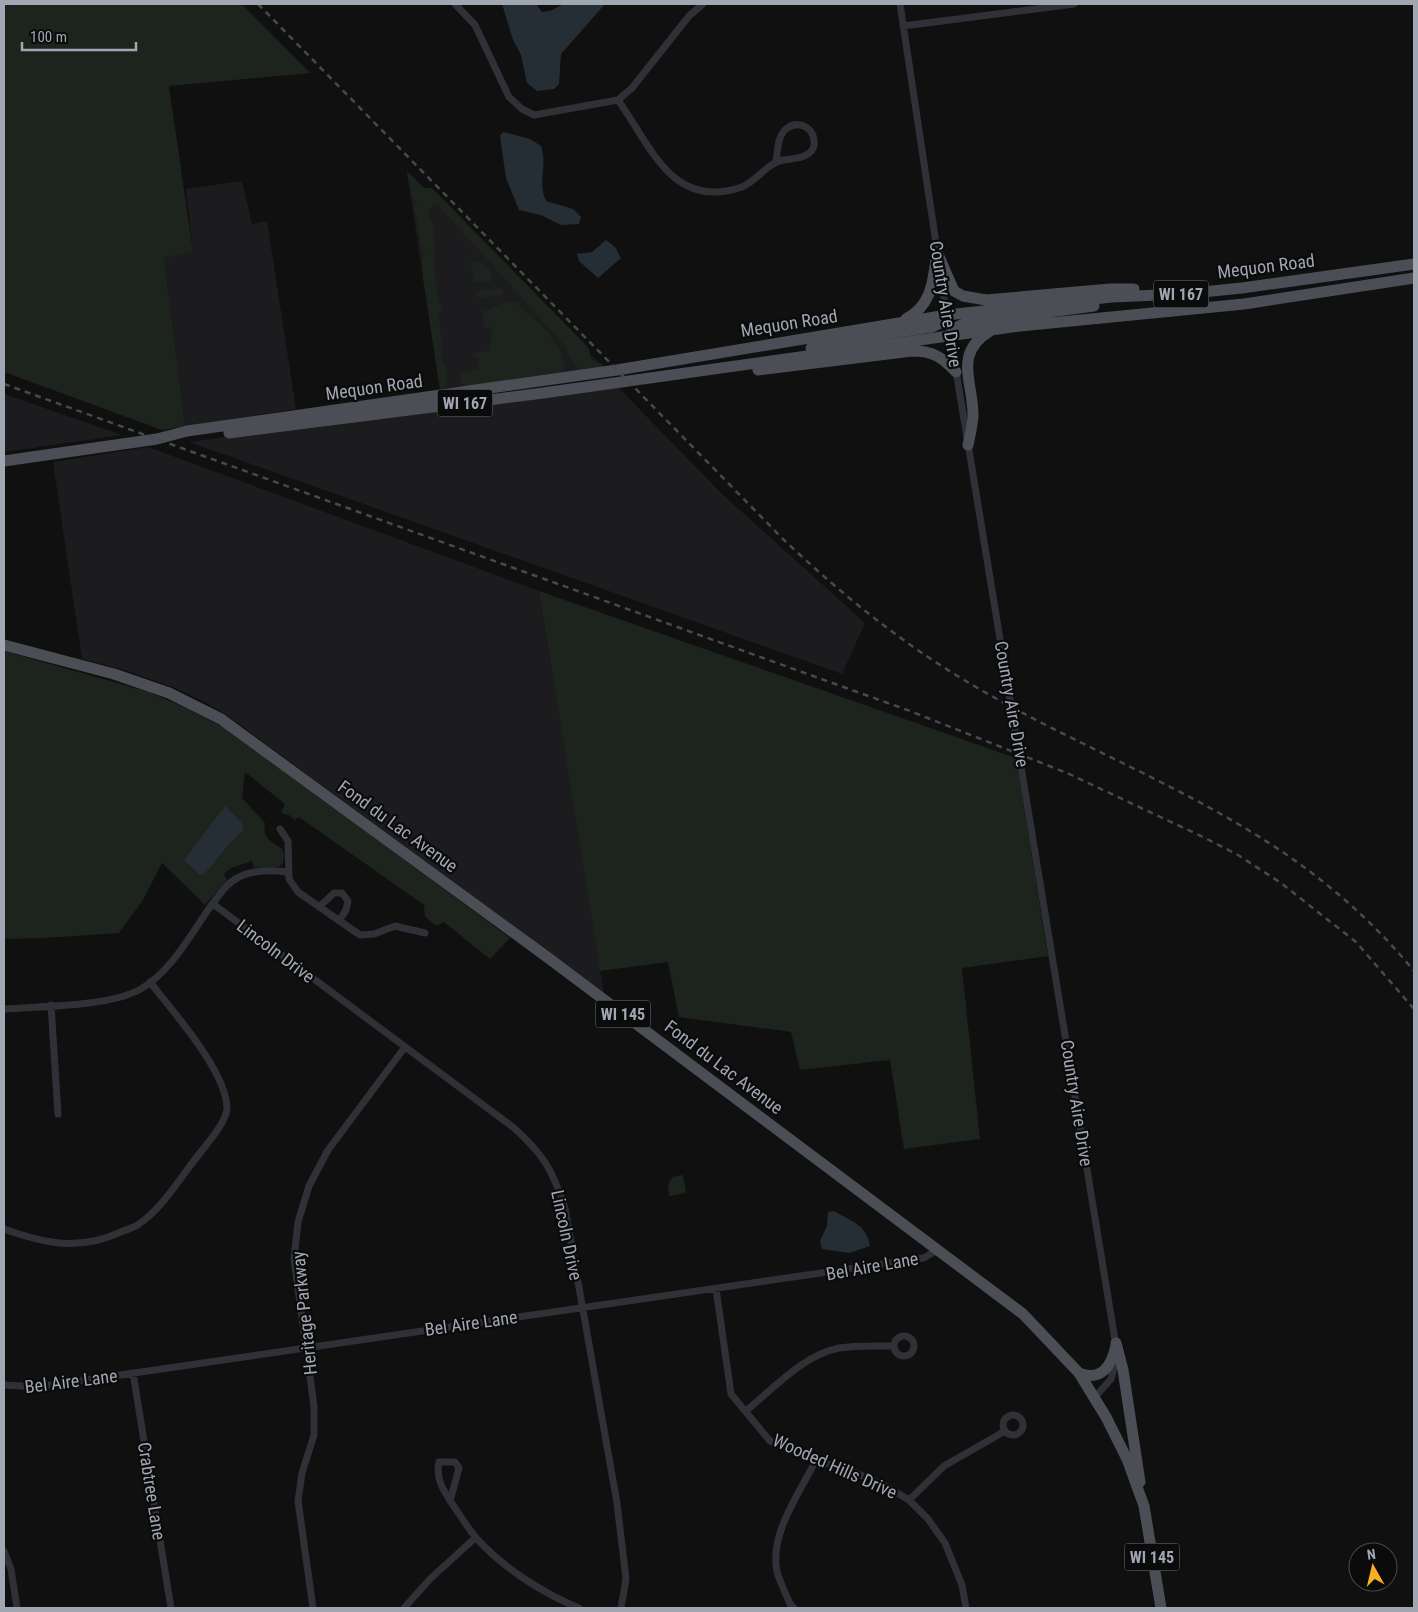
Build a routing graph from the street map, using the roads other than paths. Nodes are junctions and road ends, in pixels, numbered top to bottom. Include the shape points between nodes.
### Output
1 (455, 4) edge
2 (703, 4) edge
3 (900, 4) edge
4 (1074, 4) edge
5 (903, 26) junction
6 (618, 100) junction
7 (776, 161) junction
8 (937, 252) junction
9 (1414, 264) edge
10 (1414, 278) edge
11 (1175, 294) junction
12 (1140, 295) junction
13 (947, 315) junction
14 (897, 323) junction
15 (991, 330) junction
16 (950, 335) junction
17 (756, 363) junction
18 (727, 367) junction
19 (956, 372) junction
20 (172, 436) junction
21 (968, 444) junction
22 (4, 461) edge
23 (4, 644) edge
24 (280, 829) dead end
25 (287, 872) junction
26 (213, 904) junction
27 (319, 907) junction
28 (339, 921) junction
29 (425, 933) dead end
30 (150, 982) junction
31 (51, 1005) junction
32 (4, 1008) edge
33 (405, 1047) junction
34 (58, 1114) dead end
35 (4, 1229) edge
36 (937, 1250) junction
37 (716, 1288) junction
38 (582, 1306) junction
39 (1116, 1343) junction
40 (894, 1346) dead end
41 (307, 1347) junction
42 (133, 1373) junction
43 (1079, 1373) junction
44 (4, 1385) edge
45 (1095, 1397) junction
46 (746, 1411) junction
47 (1005, 1431) dead end
48 (816, 1460) junction
49 (909, 1500) junction
50 (450, 1501) junction
51 (1144, 1506) junction
52 (475, 1538) junction
53 (4, 1550) edge
54 (17, 1608) edge
55 (171, 1608) edge
56 (313, 1608) edge
57 (404, 1608) edge
58 (579, 1608) edge
59 (621, 1608) edge
60 (794, 1608) edge
61 (966, 1608) edge
62 (1160, 1608) edge

1 - 6 street via 475,25 509,97 522,109 534,115
2 - 6 street via 689,16 632,88
3 - 5 street, Country Aire Drive
4 - 5 street
5 - 8 street, Country Aire Drive
6 - 7 street via 663,168 678,182 703,192 745,186
7 - 7 street via 801,158 811,152 815,143 812,133 799,124 782,132
8 - 11 main road via 954,291 972,298 986,300 1110,289 1156,289
8 - 13 street, Country Aire Drive
8 - 14 main road via 927,301 913,315
9 - 11 main road, Mequon Road / WI 167
10 - 15 main road, Mequon Road / WI 167 via 1244,304
11 - 12 main road, Mequon Road / WI 167
12 - 13 main road, Mequon Road / WI 167
12 - 16 main road via 1114,304 966,323
13 - 14 main road, Mequon Road / WI 167
13 - 16 street, Country Aire Drive
13 - 17 main road via 932,327 842,340
14 - 20 main road, Mequon Road / WI 167 via 616,370 187,431
15 - 16 main road, Mequon Road / WI 167
15 - 21 main road via 976,340 966,365 973,416
16 - 17 main road, Mequon Road / WI 167
16 - 19 street, Country Aire Drive
17 - 18 main road, Mequon Road / WI 167
18 - 19 main road via 746,370 787,368 926,351 944,358
18 - 20 main road, Mequon Road / WI 167 via 306,424
19 - 21 street, Country Aire Drive
20 - 22 main road, Mequon Road / WI 167
21 - 39 street, Country Aire Drive
23 - 36 main road, Fond du Lac Avenue / WI 145 via 114,674 169,693 221,719 547,957
24 - 25 street via 288,841
25 - 26 street via 240,876
25 - 27 street via 292,886
26 - 30 street via 178,952
26 - 33 street, Lincoln Drive
27 - 28 street
27 - 28 street via 334,893 342,893 348,901
28 - 29 street via 360,935 396,926
30 - 31 street via 110,1000
30 - 35 street via 224,1087 227,1109 216,1132 162,1201 139,1224 105,1239 70,1245 33,1239
31 - 32 street
31 - 34 street
33 - 38 street, Lincoln Drive via 514,1127 538,1149 554,1174 565,1208
33 - 41 street, Heritage Parkway via 328,1150 309,1186 298,1222 294,1259
36 - 37 street, Bel Aire Lane via 924,1258
36 - 43 main road, Fond du Lac Avenue / WI 145 via 1023,1314
37 - 38 street, Bel Aire Lane
37 - 46 street, Wooded Hills Drive via 731,1394
38 - 41 street, Bel Aire Lane
38 - 59 street, Lincoln Drive via 617,1503 626,1578
39 - 43 main road via 1106,1370 1092,1376
39 - 45 street, Country Aire Drive via 1114,1372
39 - 51 main road via 1123,1368
40 - 46 street via 837,1348 808,1360
41 - 42 street, Bel Aire Lane
41 - 56 street, Heritage Parkway via 314,1435 302,1473 298,1500
42 - 44 street, Bel Aire Lane via 38,1387
42 - 55 street, Crabtree Lane
43 - 45 main road, Fond du Lac Avenue / WI 145
45 - 51 main road, Fond du Lac Avenue / WI 145 via 1127,1459
46 - 48 street, Wooded Hills Drive via 770,1441
47 - 49 street via 944,1466
48 - 49 street, Wooded Hills Drive via 884,1485
48 - 60 street via 777,1543 777,1571
49 - 61 street, Wooded Hills Drive via 945,1543 962,1585
50 - 50 street via 458,1468 455,1462 447,1460 439,1462 437,1471 441,1487
50 - 52 street
51 - 62 main road, Fond du Lac Avenue / WI 145
52 - 57 street
52 - 58 street via 497,1559 539,1588
53 - 54 street via 11,1569

